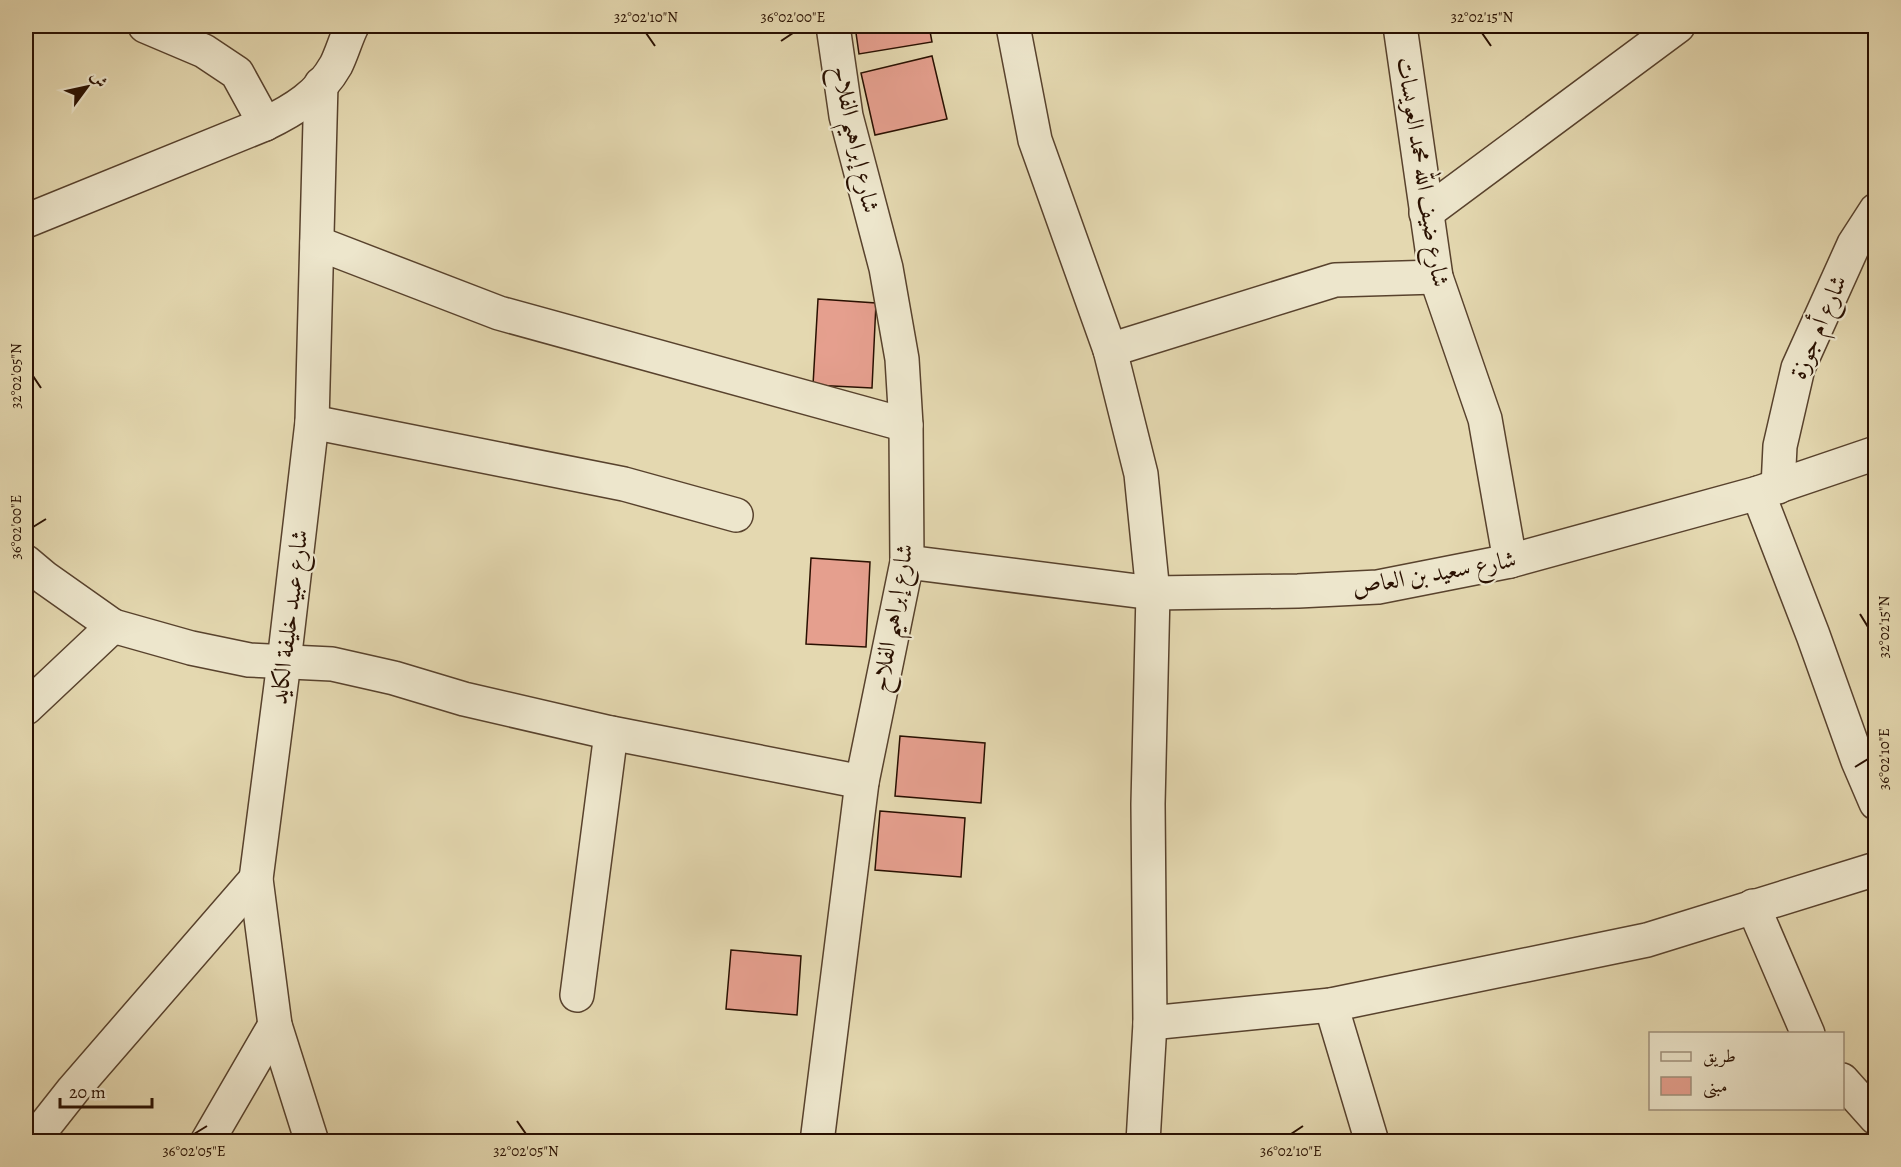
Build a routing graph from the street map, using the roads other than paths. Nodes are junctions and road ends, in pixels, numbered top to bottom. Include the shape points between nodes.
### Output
1 (145, 26) edge
2 (352, 26) edge
3 (833, 26) edge
4 (1013, 26) edge
5 (1400, 26) edge
6 (1678, 26) edge
7 (321, 84) junction
8 (265, 124) junction
9 (1875, 210) edge
10 (1426, 213) junction
11 (26, 221) edge
12 (317, 243) junction
13 (1436, 277) junction
14 (1110, 350) junction
15 (312, 422) junction
16 (906, 424) junction
17 (1875, 453) edge
18 (1768, 490) junction
19 (736, 515) dead end
20 (1510, 561) junction
21 (26, 562) edge
22 (907, 562) junction
23 (1153, 593) junction
24 (113, 626) junction
25 (284, 662) junction
26 (26, 708) edge
27 (612, 733) junction
28 (862, 782) junction
29 (1875, 803) edge
30 (1875, 868) edge
31 (256, 879) junction
32 (1754, 906) junction
33 (576, 995) dead end
34 (1331, 1005) junction
35 (1150, 1023) junction
36 (275, 1025) junction
37 (1807, 1032) edge
38 (1844, 1082) edge
39 (1875, 1118) edge
40 (32, 1142) edge
41 (207, 1142) edge
42 (312, 1142) edge
43 (817, 1142) edge
44 (1143, 1142) edge
45 (1372, 1142) edge

1 - 8 street via 204,51 237,73
2 - 7 street via 336,65
3 - 16 street, شارع إبراهيم الفلاح via 846,116 886,268 902,359
4 - 14 street via 1035,140
5 - 10 street, شارع ضيف الله محمد العويسات
6 - 10 street
7 - 8 street via 304,103
7 - 12 street, شارع عبيد خليفة الكايد
8 - 11 street
9 - 18 street, شارع أم جوزة via 1854,244 1798,368
10 - 13 street, شارع ضيف الله محمد العويسات
12 - 15 street, شارع عبيد خليفة الكايد
12 - 16 street via 500,313
13 - 14 street via 1335,280
13 - 20 street, شارع ضيف الله محمد العويسات via 1485,418
14 - 23 street via 1141,474
15 - 19 street via 624,484
15 - 25 street, شارع عبيد خليفة الكايد
16 - 22 street, شارع إبراهيم الفلاح
17 - 18 street, شارع سعيد بن العاص
18 - 20 street, شارع سعيد بن العاص
18 - 29 street via 1813,635
20 - 23 street, شارع سعيد بن العاص via 1378,587
21 - 24 street
22 - 23 street, شارع سعيد بن العاص
22 - 28 street, شارع إبراهيم الفلاح
23 - 35 street via 1148,804
24 - 25 street via 191,648 249,660
24 - 26 street
25 - 27 street via 332,664
25 - 31 street, شارع عبيد خليفة الكايد
27 - 28 street
27 - 33 street
28 - 43 street, شارع إبراهيم الفلاح
30 - 32 street
31 - 36 street, شارع عبيد خليفة الكايد
31 - 40 street
32 - 34 street via 1647,940
32 - 37 street
34 - 35 street
34 - 45 street
35 - 44 street
36 - 41 street
36 - 42 street, شارع عبيد خليفة الكايد
38 - 39 street

